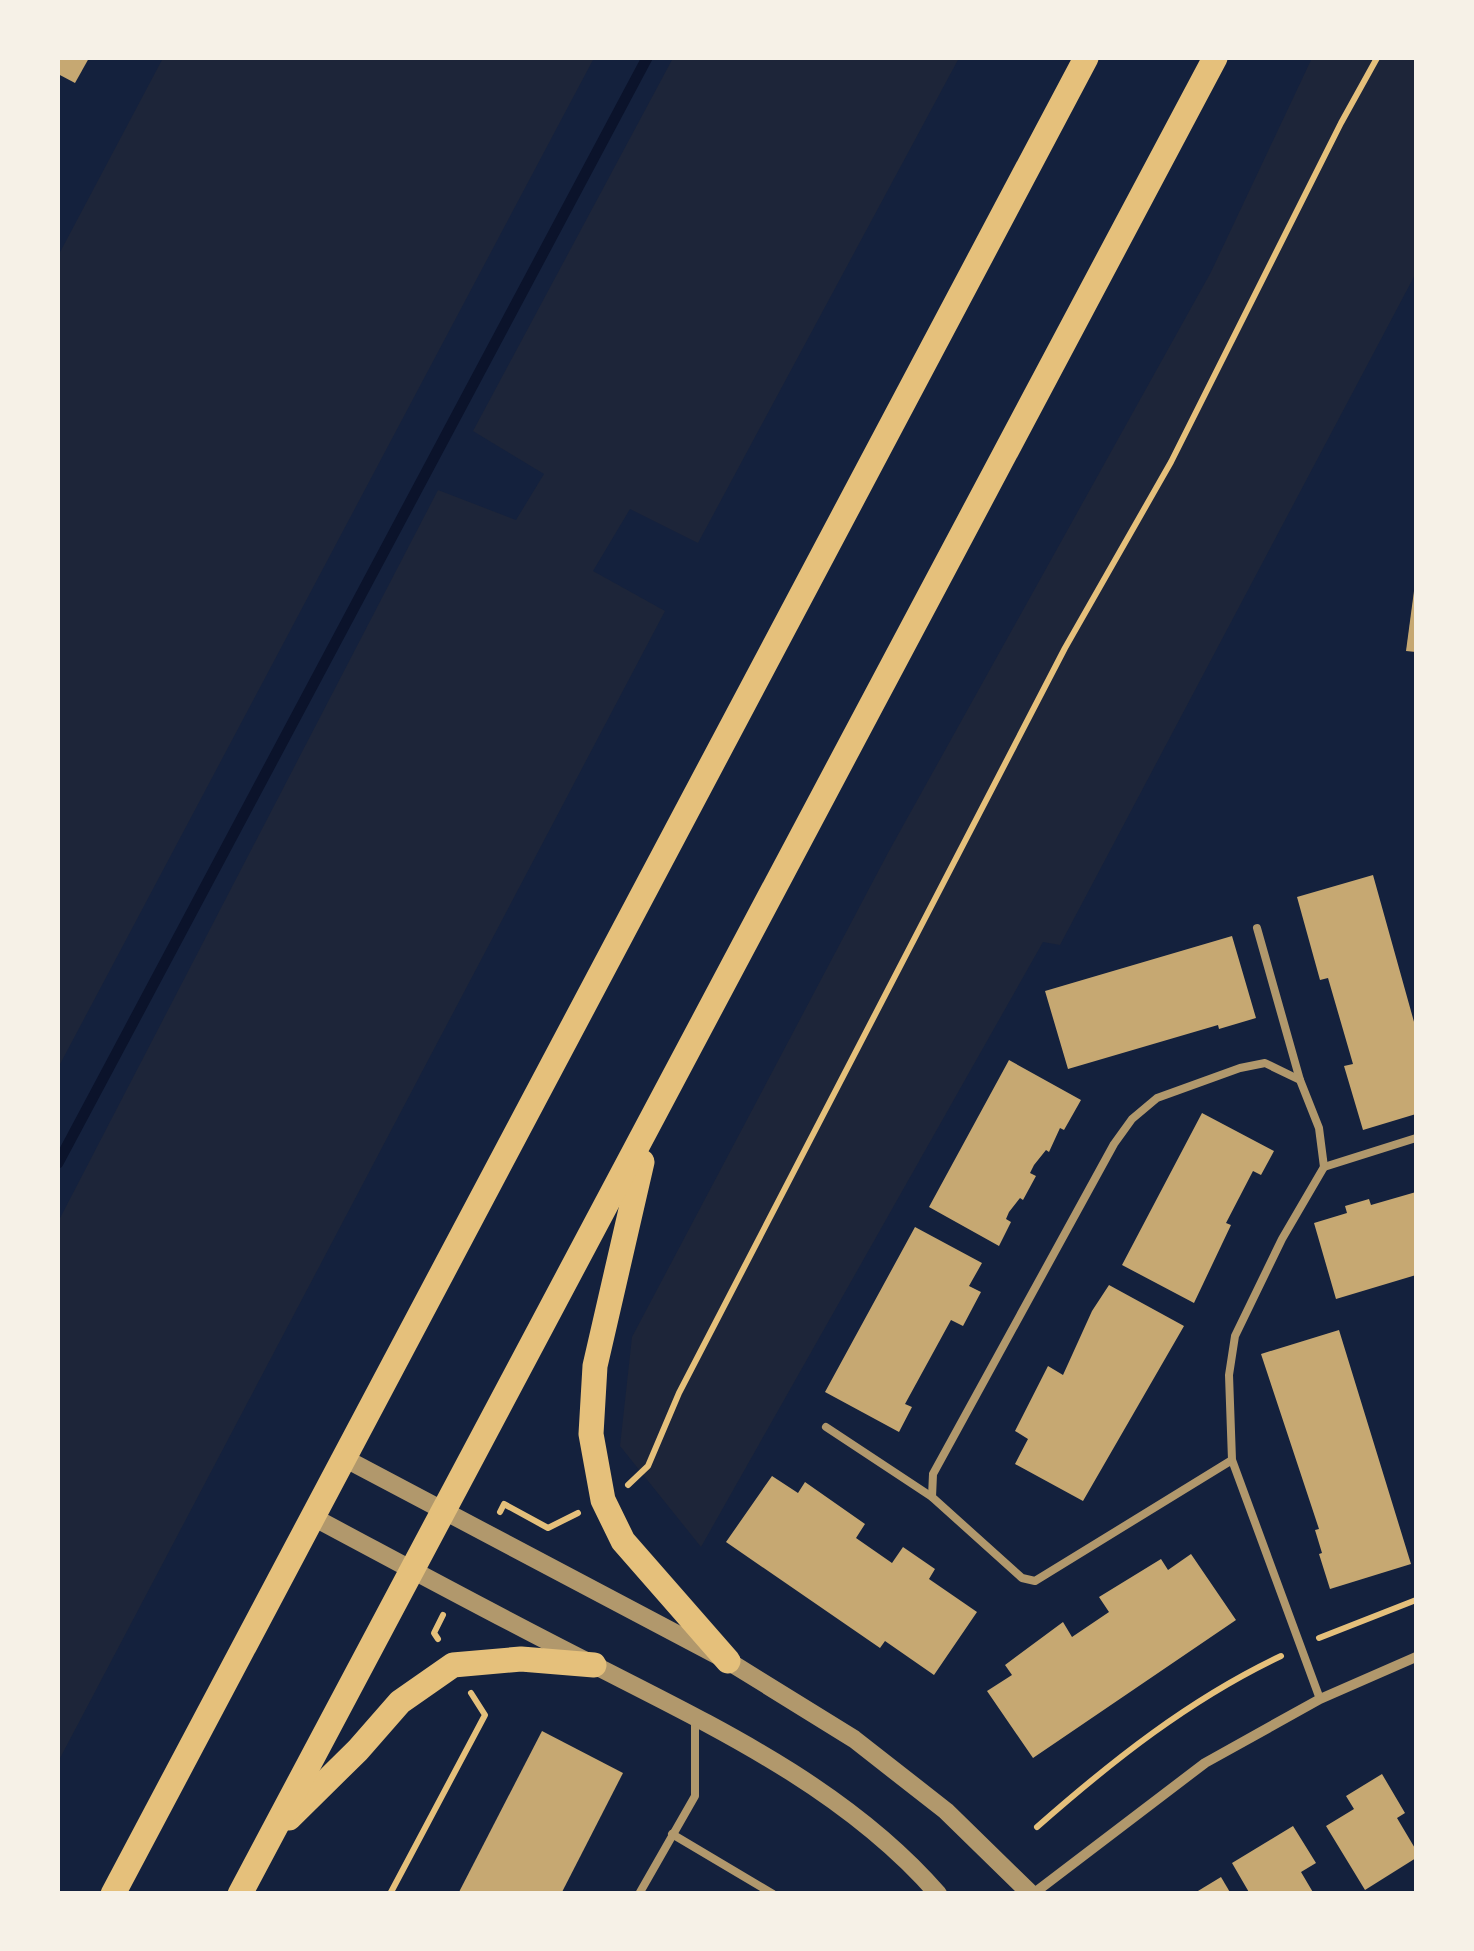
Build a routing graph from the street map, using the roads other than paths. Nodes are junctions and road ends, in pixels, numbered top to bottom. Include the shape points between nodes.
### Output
1 (1086, 58) edge
2 (1215, 58) edge
3 (1257, 928) dead end
4 (1300, 1080) junction
5 (650, 1128) junction
6 (1416, 1138) edge
7 (1324, 1167) junction
8 (826, 1427) dead end
9 (344, 1458) junction
10 (1232, 1460) junction
11 (932, 1497) junction
12 (442, 1510) junction
13 (312, 1517) junction
14 (411, 1569) junction
15 (1416, 1656) edge
16 (728, 1661) junction
17 (594, 1665) junction
18 (1320, 1699) junction
19 (696, 1720) junction
20 (672, 1834) junction
21 (271, 1836) junction
22 (114, 1894) edge
23 (240, 1894) edge
24 (638, 1894) edge
25 (773, 1894) edge
26 (938, 1894) edge
27 (1032, 1894) edge

1 - 9 main road
2 - 5 main road
3 - 4 lane
4 - 7 lane via 1319,1128
4 - 11 lane via 1265,1063 1240,1068 1157,1098 1132,1119 933,1474
5 - 12 main road
5 - 16 main road via 595,1366 591,1434 603,1500 623,1540
6 - 7 lane
7 - 10 lane via 1235,1336 1228,1375
8 - 11 lane
9 - 12 street
9 - 13 main road
10 - 11 lane via 1035,1581 1022,1578
10 - 18 lane
12 - 14 main road
12 - 16 street
13 - 14 street
13 - 22 main road
14 - 17 street
14 - 21 main road
15 - 18 street
16 - 27 street via 854,1739 946,1811
17 - 19 street
17 - 21 main road via 521,1659 453,1665 400,1702
18 - 27 street via 1205,1763
19 - 20 lane via 696,1796
19 - 26 street via 806,1780
20 - 24 lane
20 - 25 lane
21 - 23 main road

